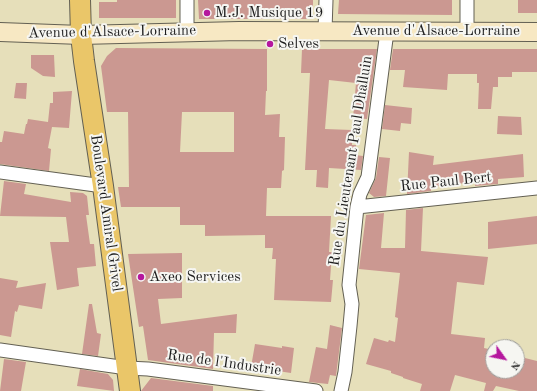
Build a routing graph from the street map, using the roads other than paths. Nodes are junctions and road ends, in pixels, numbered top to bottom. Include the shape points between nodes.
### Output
1 (80, 0) edge
2 (187, 0) edge
3 (326, 0) edge
4 (467, 0) edge
5 (326, 31) junction
6 (386, 31) junction
7 (467, 31) junction
8 (0, 32) edge
9 (187, 32) junction
10 (537, 32) edge
11 (81, 35) junction
12 (0, 172) edge
13 (103, 186) junction
14 (537, 188) edge
15 (358, 208) junction
16 (0, 350) edge
17 (127, 368) junction
18 (130, 391) edge
19 (316, 391) edge
20 (341, 391) edge

1 - 11 main road, Boulevard Amiral Grivel
2 - 9 street
3 - 5 street
4 - 7 street
5 - 6 main road, Avenue d'Alsace-Lorraine
5 - 9 main road, Avenue d'Alsace-Lorraine
6 - 7 main road, Avenue d'Alsace-Lorraine
6 - 15 street, Rue du Lieutenant Paul Dhalluin via 368,177 360,194
7 - 10 main road, Avenue d'Alsace-Lorraine
8 - 11 main road, Avenue d'Alsace-Lorraine
9 - 11 main road, Avenue d'Alsace-Lorraine
11 - 13 main road, Boulevard Amiral Grivel
12 - 13 street
13 - 17 main road, Boulevard Amiral Grivel
14 - 15 street, Rue Paul Bert
15 - 20 street, Rue du Lieutenant Paul Dhalluin via 349,285 352,304 350,326
16 - 17 street, Rue de l'Industrie
17 - 18 main road, Boulevard Amiral Grivel
17 - 19 street, Rue de l'Industrie

